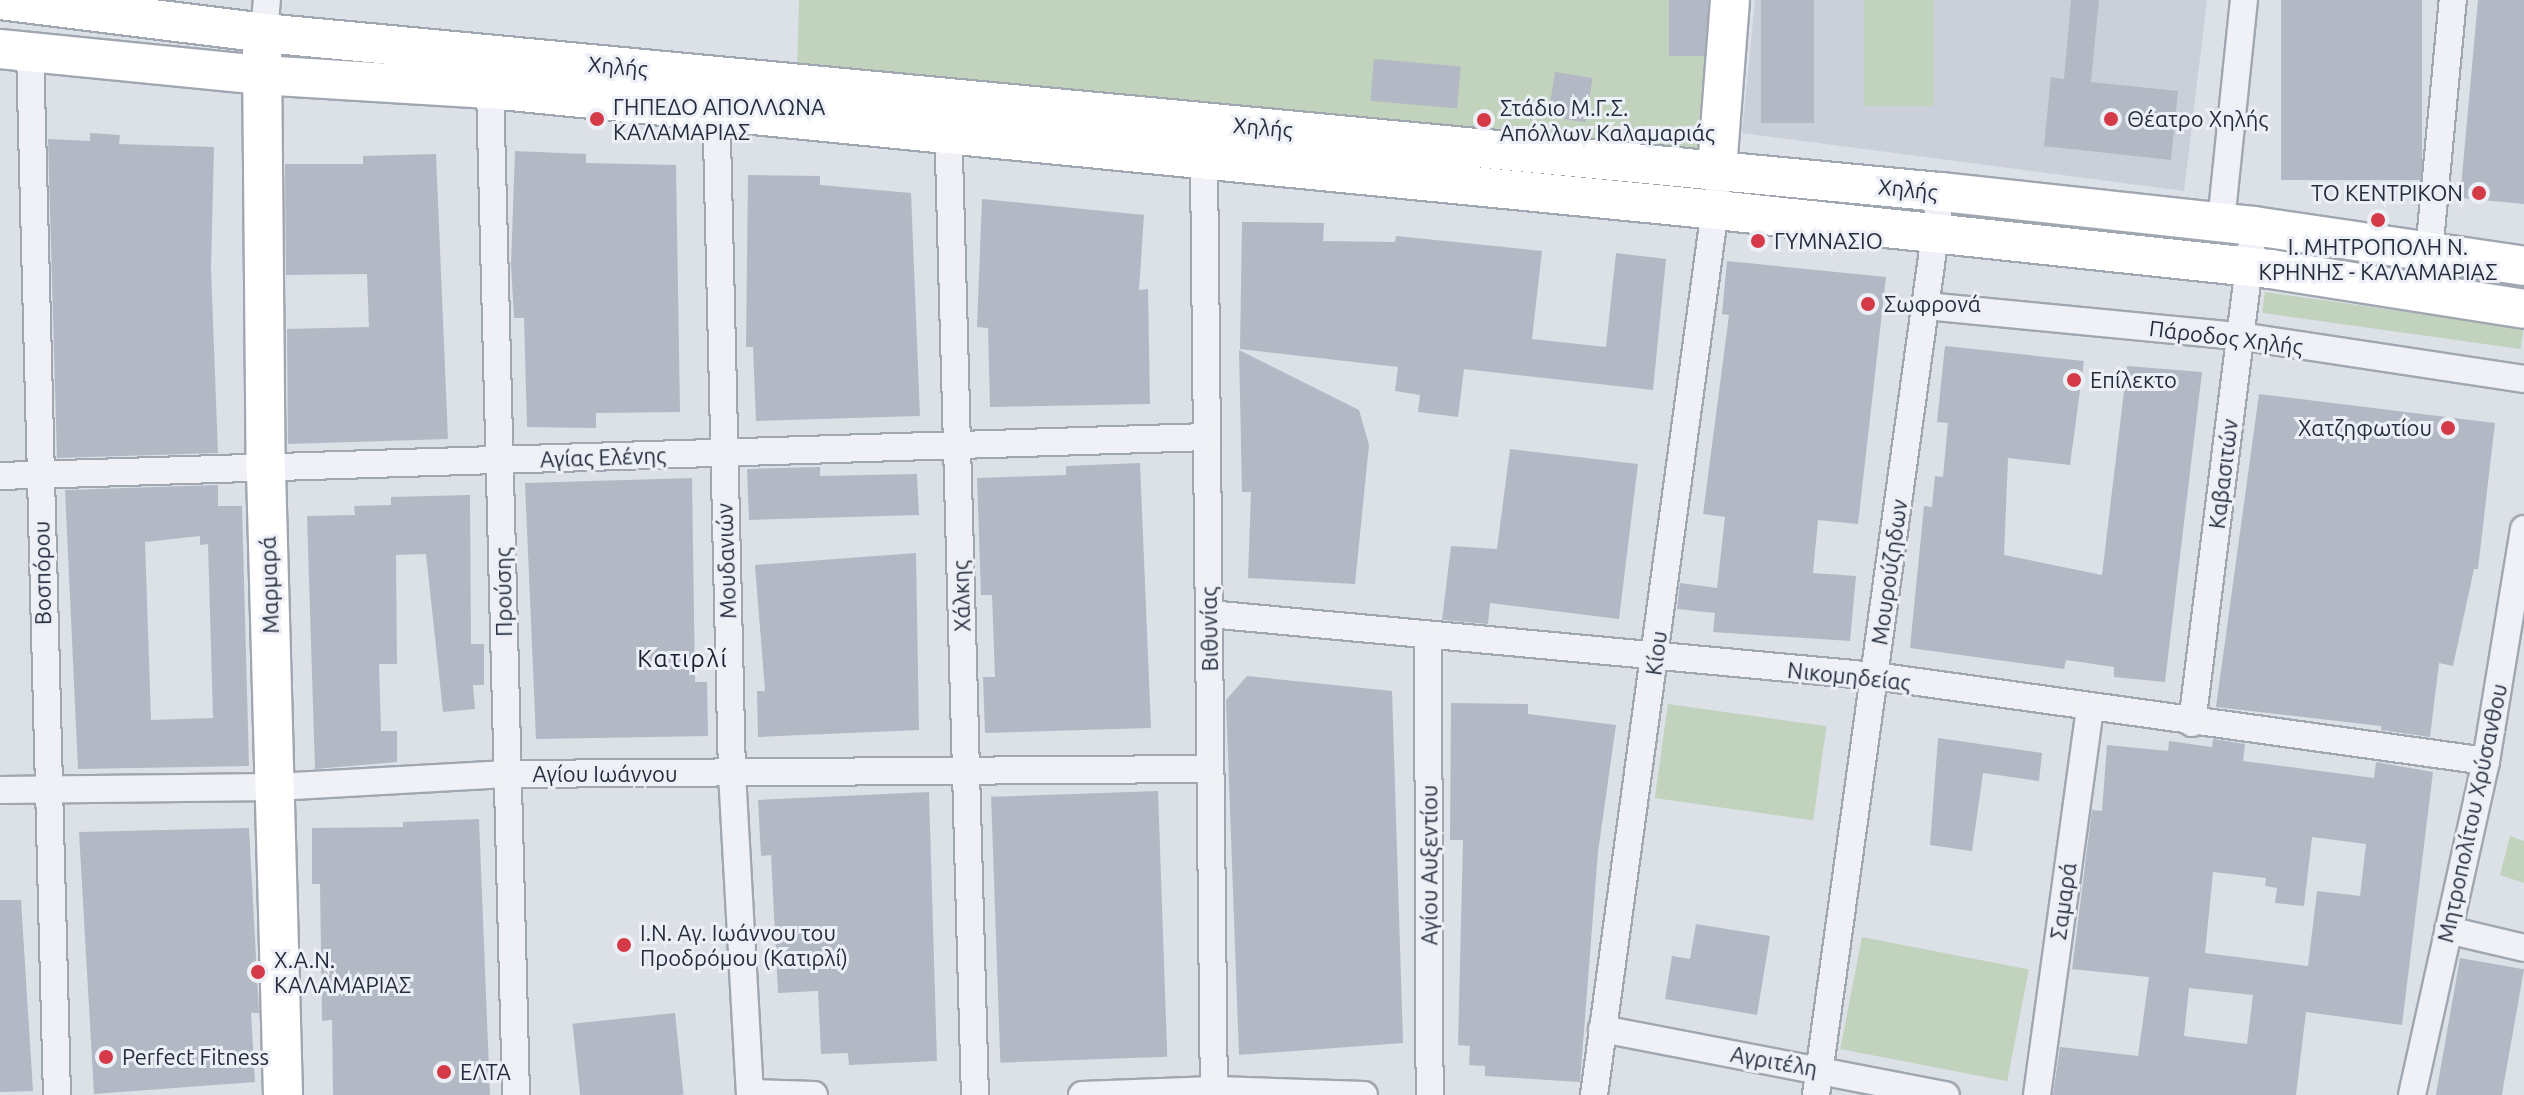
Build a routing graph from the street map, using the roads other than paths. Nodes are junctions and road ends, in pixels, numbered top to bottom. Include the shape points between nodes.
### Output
1 (0, 0) edge
2 (1730, 0) edge
3 (2244, 0) edge
4 (2453, 0) edge
5 (266, 17) edge
6 (15, 50) edge
7 (260, 75) junction
8 (490, 89) junction
9 (716, 94) junction
10 (948, 116) junction
11 (1204, 163) junction
12 (1717, 169) junction
13 (1941, 192) junction
14 (1717, 210) junction
15 (2237, 224) junction
16 (1936, 233) junction
17 (2429, 252) junction
18 (2524, 266) edge
19 (2247, 267) junction
20 (1926, 306) junction
21 (2524, 309) edge
22 (2240, 336) junction
23 (2524, 379) edge
24 (1207, 437) junction
25 (957, 445) junction
26 (723, 453) junction
27 (500, 460) junction
28 (266, 471) junction
29 (39, 475) junction
30 (0, 476) edge
31 (2524, 529) edge
32 (1209, 614) junction
33 (1428, 635) junction
34 (1655, 660) junction
35 (1875, 676) junction
36 (2090, 707) junction
37 (2192, 723) junction
38 (2486, 761) junction
39 (1210, 769) junction
40 (732, 773) junction
41 (508, 774) junction
42 (966, 774) junction
43 (276, 787) junction
44 (48, 788) junction
45 (0, 790) edge
46 (2448, 930) junction
47 (2524, 948) edge
48 (1602, 1029) junction
49 (1818, 1082) edge
50 (1214, 1093) edge
51 (750, 1094) edge
52 (57, 1095) edge
53 (283, 1095) edge
54 (516, 1095) edge
55 (814, 1095) edge
56 (975, 1095) edge
57 (1082, 1095) edge
58 (1364, 1095) edge
59 (1430, 1095) edge
60 (1594, 1095) edge
61 (1946, 1095) edge
62 (2037, 1095) edge
63 (2412, 1095) edge

1 - 5 main road, Χηλής
2 - 12 main road
3 - 15 street, Καβασιτών
4 - 17 street
5 - 7 main road, Μαρμαρά
5 - 9 main road, Χηλής
6 - 7 main road, Χηλής
6 - 29 street, Βοσπόρου
7 - 8 main road, Χηλής
7 - 28 main road, Μαρμαρά
8 - 9 main road, Χηλής
8 - 27 street, Προύσης
9 - 10 main road, Χηλής
9 - 26 street, Μουδανιών
10 - 11 main road, Χηλής
10 - 12 main road, Χηλής
10 - 25 street, Χάλκης
11 - 14 main road, Χηλής
11 - 24 street, Βιθυνίας
12 - 13 main road, Χηλής
12 - 14 street, Κίου
13 - 15 main road, Χηλής
13 - 16 street, Μουρούζηδων
14 - 16 main road, Χηλής
14 - 34 street, Κίου
15 - 17 main road, Χηλής
15 - 19 street, Καβασιτών
16 - 19 main road, Χηλής
16 - 20 street, Μουρούζηδων
17 - 18 main road, Χηλής
19 - 21 main road, Χηλής
19 - 22 street, Καβασιτών
20 - 22 street, Πάροδος Χηλής
20 - 35 street, Μουρούζηδων
22 - 23 street, Πάροδος Χηλής
22 - 37 street, Καβασιτών
24 - 25 street, Αγίας Ελένης
24 - 32 street, Βιθυνίας
25 - 26 street, Αγίας Ελένης
25 - 42 street, Χάλκης
26 - 27 street, Αγίας Ελένης
26 - 40 street, Μουδανιών
27 - 28 street, Αγίας Ελένης
27 - 41 street, Προύσης
28 - 29 street, Αγίας Ελένης
28 - 43 main road, Μαρμαρά
29 - 30 street, Αγίας Ελένης
29 - 44 street, Βοσπόρου
31 - 38 street, Μητροπολίτου Χρύσανθου
32 - 33 street, Νικομηδείας
32 - 39 street, Βιθυνίας
33 - 34 street, Νικομηδείας
33 - 59 street, Αγίου Αυξεντίου
34 - 35 street, Νικομηδείας
34 - 48 street, Κίου
35 - 36 street, Νικομηδείας
35 - 49 street, Μουρούζηδων
36 - 37 street, Νικομηδείας
36 - 62 street, Σαμαρά
37 - 38 street, Νικομηδείας
38 - 46 street, Μητροπολίτου Χρύσανθου
39 - 42 street, Αγίου Ιωάννου
39 - 50 street, Βιθυνίας
40 - 41 street, Αγίου Ιωάννου
40 - 42 street, Αγίου Ιωάννου
40 - 51 street, Μουδανιών
41 - 43 street, Αγίου Ιωάννου
41 - 54 street, Προύσης
42 - 56 street, Χάλκης
43 - 44 street, Αγίου Ιωάννου
43 - 53 main road, Μαρμαρά
44 - 45 street, Αγίου Ιωάννου
44 - 52 street, Βοσπόρου
46 - 47 street
46 - 63 street, Μητροπολίτου Χρύσανθου
48 - 49 street, Αγριτέλη
48 - 60 street, Κίου
49 - 61 street, Αγριτέλη
50 - 57 street
50 - 58 street
51 - 55 street

